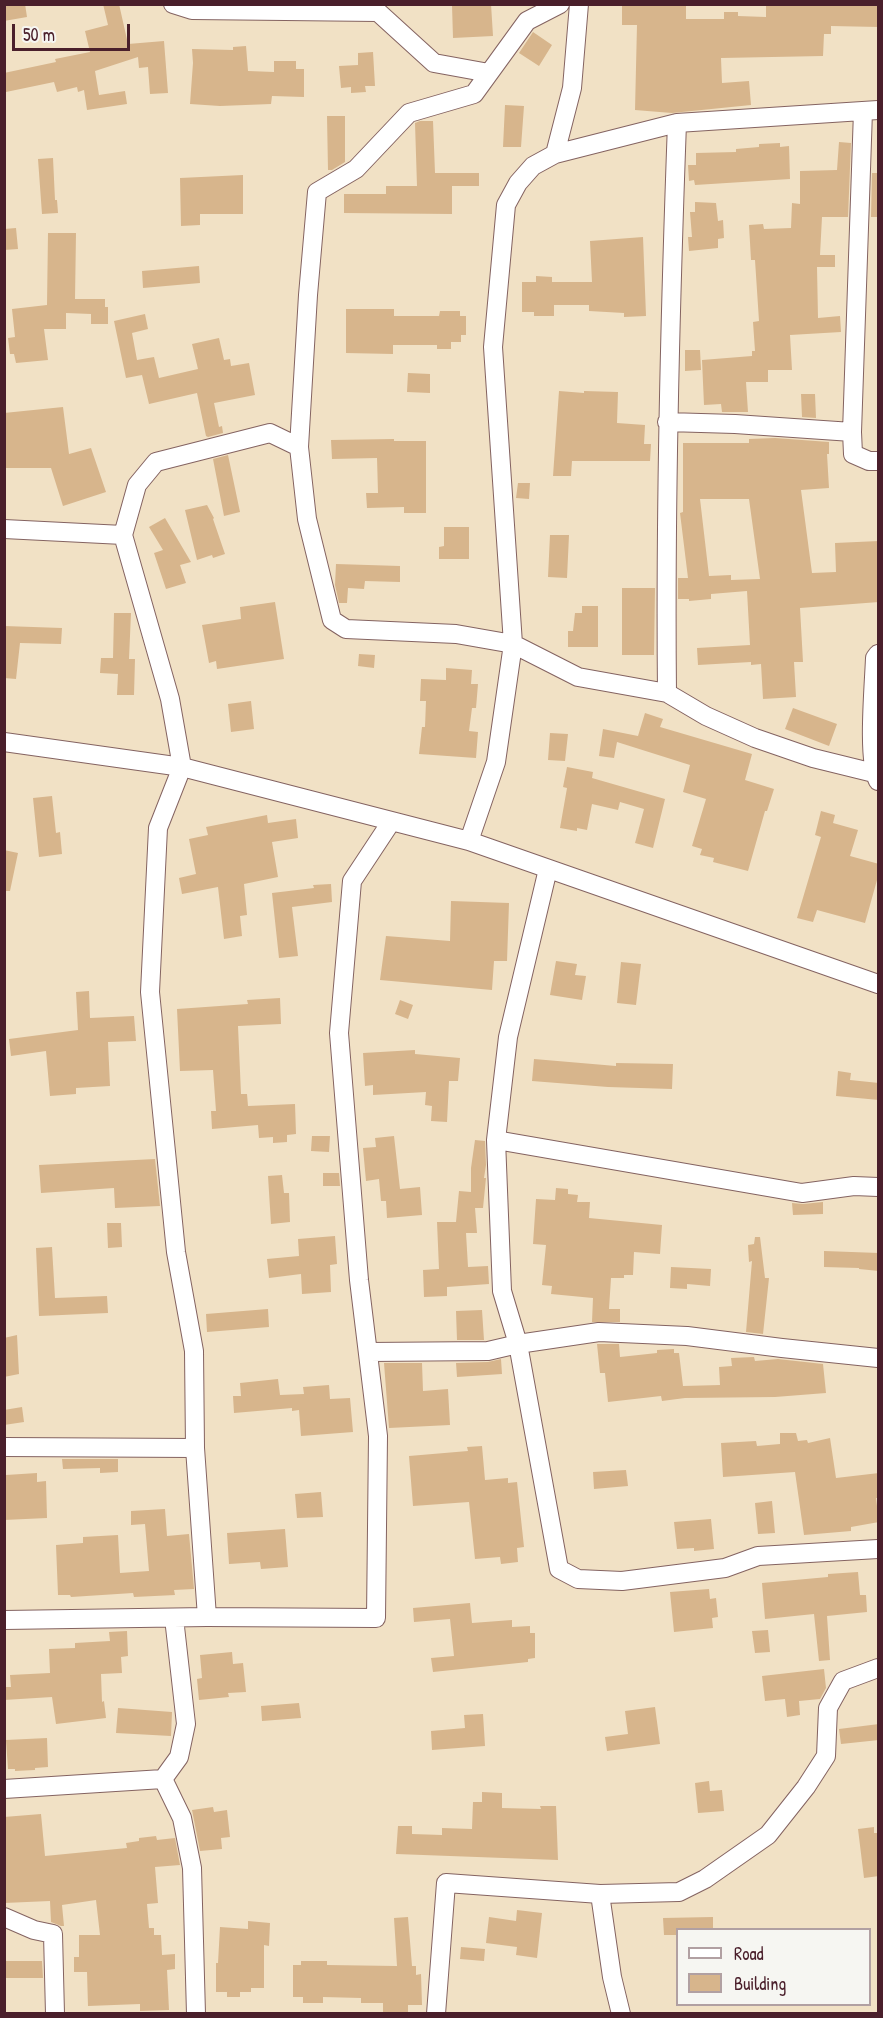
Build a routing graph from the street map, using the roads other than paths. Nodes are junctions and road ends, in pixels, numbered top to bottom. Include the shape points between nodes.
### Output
1 (173, 4) edge
2 (560, 4) edge
3 (579, 4) edge
4 (489, 72) junction
5 (871, 110) edge
6 (676, 123) junction
7 (555, 154) junction
8 (667, 422) junction
9 (852, 432) junction
10 (299, 447) junction
11 (879, 461) edge
12 (4, 530) edge
13 (123, 535) junction
14 (513, 644) junction
15 (879, 654) edge
16 (668, 693) junction
17 (4, 742) edge
18 (182, 767) junction
19 (877, 776) edge
20 (391, 822) junction
21 (469, 842) junction
22 (548, 869) junction
23 (879, 984) edge
24 (496, 1140) junction
25 (879, 1187) edge
26 (518, 1344) junction
27 (369, 1352) junction
28 (879, 1358) edge
29 (4, 1447) edge
30 (195, 1448) junction
31 (879, 1549) edge
32 (207, 1617) junction
33 (174, 1618) junction
34 (4, 1620) edge
35 (879, 1668) edge
36 (163, 1779) junction
37 (4, 1789) edge
38 (600, 1894) junction
39 (4, 1917) edge
40 (55, 2013) edge
41 (196, 2013) edge
42 (436, 2013) edge
43 (621, 2013) edge

1 - 4 street via 192,10 378,12 434,63
2 - 4 street via 527,21
3 - 7 street via 572,88
4 - 10 street via 474,94 409,113 356,169 317,192
5 - 6 street
5 - 9 street
6 - 7 street
6 - 8 street
7 - 14 street via 533,166 506,205 493,347
8 - 9 street
8 - 16 street
9 - 11 street via 854,454
10 - 13 street via 270,433 156,462 137,485
10 - 14 street via 307,519 332,620 346,628 456,634
12 - 13 street
13 - 18 street via 170,699
14 - 16 street via 578,677
14 - 21 street via 496,762
15 - 19 street via 875,658 872,732
16 - 19 street via 755,738
17 - 18 street
18 - 20 street
18 - 30 street via 158,828 150,992 177,1252 195,1350
20 - 21 street
20 - 27 street via 352,881 339,1033 359,1280
21 - 22 street
22 - 23 street
22 - 24 street via 508,1037
24 - 25 street via 802,1192
24 - 26 street via 502,1291
26 - 27 street via 488,1351
26 - 28 street via 599,1332 687,1336
26 - 31 street via 559,1569 578,1580 622,1581 725,1568 758,1556
27 - 32 street via 378,1436 376,1618
29 - 30 street
30 - 32 street
32 - 33 street
33 - 34 street
33 - 36 street via 186,1724 179,1757
35 - 38 street via 843,1681 828,1708 826,1756 768,1835 705,1879 679,1892
36 - 37 street
36 - 41 street via 182,1818 192,1868
38 - 42 street via 446,1883
38 - 43 street
39 - 40 street via 53,1934

